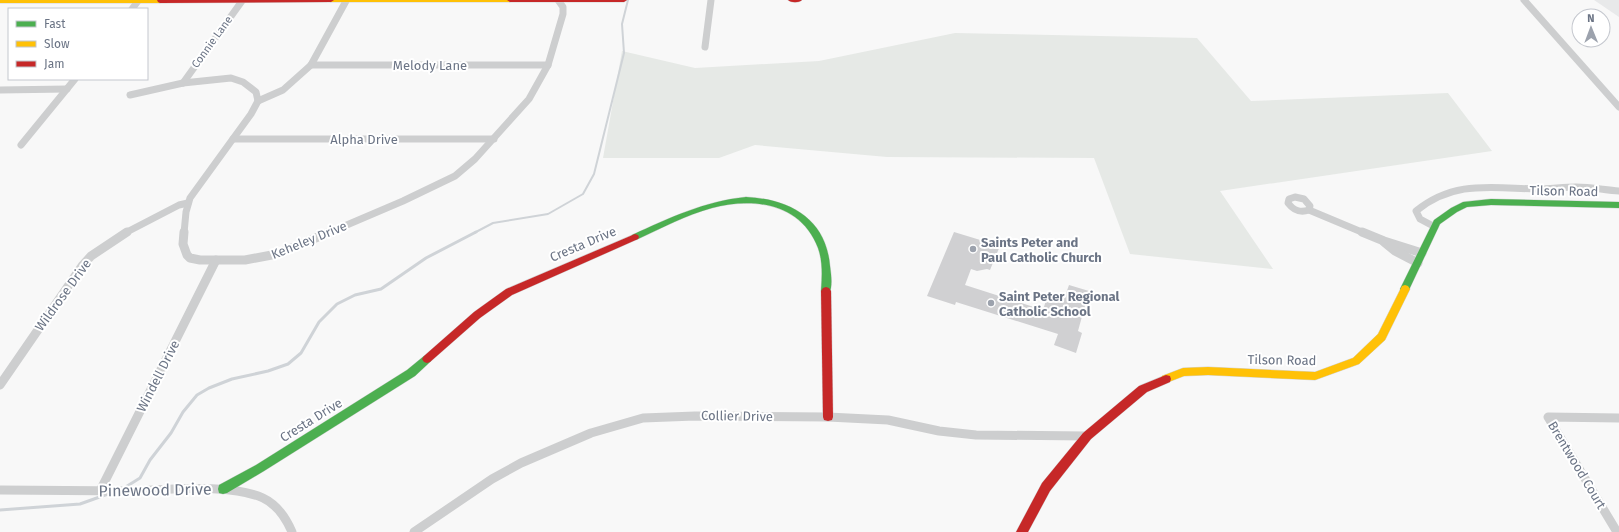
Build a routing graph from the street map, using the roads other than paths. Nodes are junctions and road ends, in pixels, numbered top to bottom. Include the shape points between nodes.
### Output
1 (60, 0) edge
2 (188, 0) edge
3 (288, 0) edge
4 (417, 0) edge
5 (558, 0) edge
6 (624, 0) edge
7 (711, 0) edge
8 (791, 0) edge
9 (799, 0) edge
10 (1524, 0) edge
11 (0, 1) edge
12 (138, 1) junction
13 (242, 1) edge
14 (346, 1) edge
15 (133, 8) edge
16 (706, 47) dead end
17 (312, 65) junction
18 (548, 65) junction
19 (74, 80) edge
20 (183, 83) junction
21 (67, 89) junction
22 (0, 90) edge
23 (130, 95) dead end
24 (258, 100) junction
25 (1619, 107) edge
26 (233, 139) junction
27 (494, 139) junction
28 (22, 145) dead end
29 (1619, 191) edge
30 (188, 203) junction
31 (1619, 205) edge
32 (1310, 210) dead end
33 (1435, 227) junction
34 (1384, 241) junction
35 (1422, 253) junction
36 (216, 260) junction
37 (1418, 263) junction
38 (0, 385) edge
39 (828, 417) junction
40 (1619, 418) edge
41 (1087, 436) junction
42 (223, 489) junction
43 (0, 490) edge
44 (100, 491) junction
45 (292, 532) edge
46 (414, 532) edge
47 (1022, 532) edge
48 (1617, 532) edge

1 - 11 street
1 - 12 street
2 - 12 street
2 - 13 street
3 - 13 street
3 - 14 street
4 - 5 street
4 - 14 street
5 - 6 street
5 - 18 street, Keheley Drive via 564,7 563,14
7 - 16 street
8 - 9 street
10 - 25 street
12 - 15 street
13 - 20 street, Connie Lane
14 - 17 street
17 - 18 street, Melody Lane
17 - 24 street via 283,90
18 - 27 street, Keheley Drive via 528,99
19 - 21 street
20 - 23 street
20 - 24 street via 231,78 243,82 256,92
21 - 22 street
21 - 28 street
24 - 26 street, Keheley Drive
26 - 27 street, Alpha Drive
26 - 30 street, Keheley Drive
27 - 36 street, Keheley Drive via 455,176 403,201 277,254 245,260
29 - 33 street via 1583,187 1546,190 1462,189 1443,193 1425,202 1416,211 1420,219
30 - 36 street, Keheley Drive via 184,244 187,255 190,258
30 - 38 street, Wildrose Drive via 131,229 91,256 71,280
31 - 33 street, Tilson Road via 1491,202 1466,204 1443,217
32 - 34 street
33 - 35 street, Tilson Road
34 - 35 street
34 - 37 street via 1395,251
35 - 37 street, Tilson Road
36 - 44 street, Windell Drive
37 - 41 street, Tilson Road via 1382,337 1356,361 1315,376 1208,370 1183,372 1142,389
39 - 41 street, Collier Drive via 888,420 939,431 976,435
39 - 42 street, Cresta Drive via 826,286 823,251 817,236 806,223 783,205 775,202 748,200 720,203 554,270 509,292 477,315 411,373
39 - 46 street, Collier Drive via 660,417 615,425 521,463 492,479
40 - 48 street, Brentwood Court via 1548,417
41 - 47 street, Tilson Road via 1046,487
42 - 44 street, Pinewood Drive
42 - 45 street, Pinewood Drive via 263,498 276,506
43 - 44 street, Pinewood Drive

